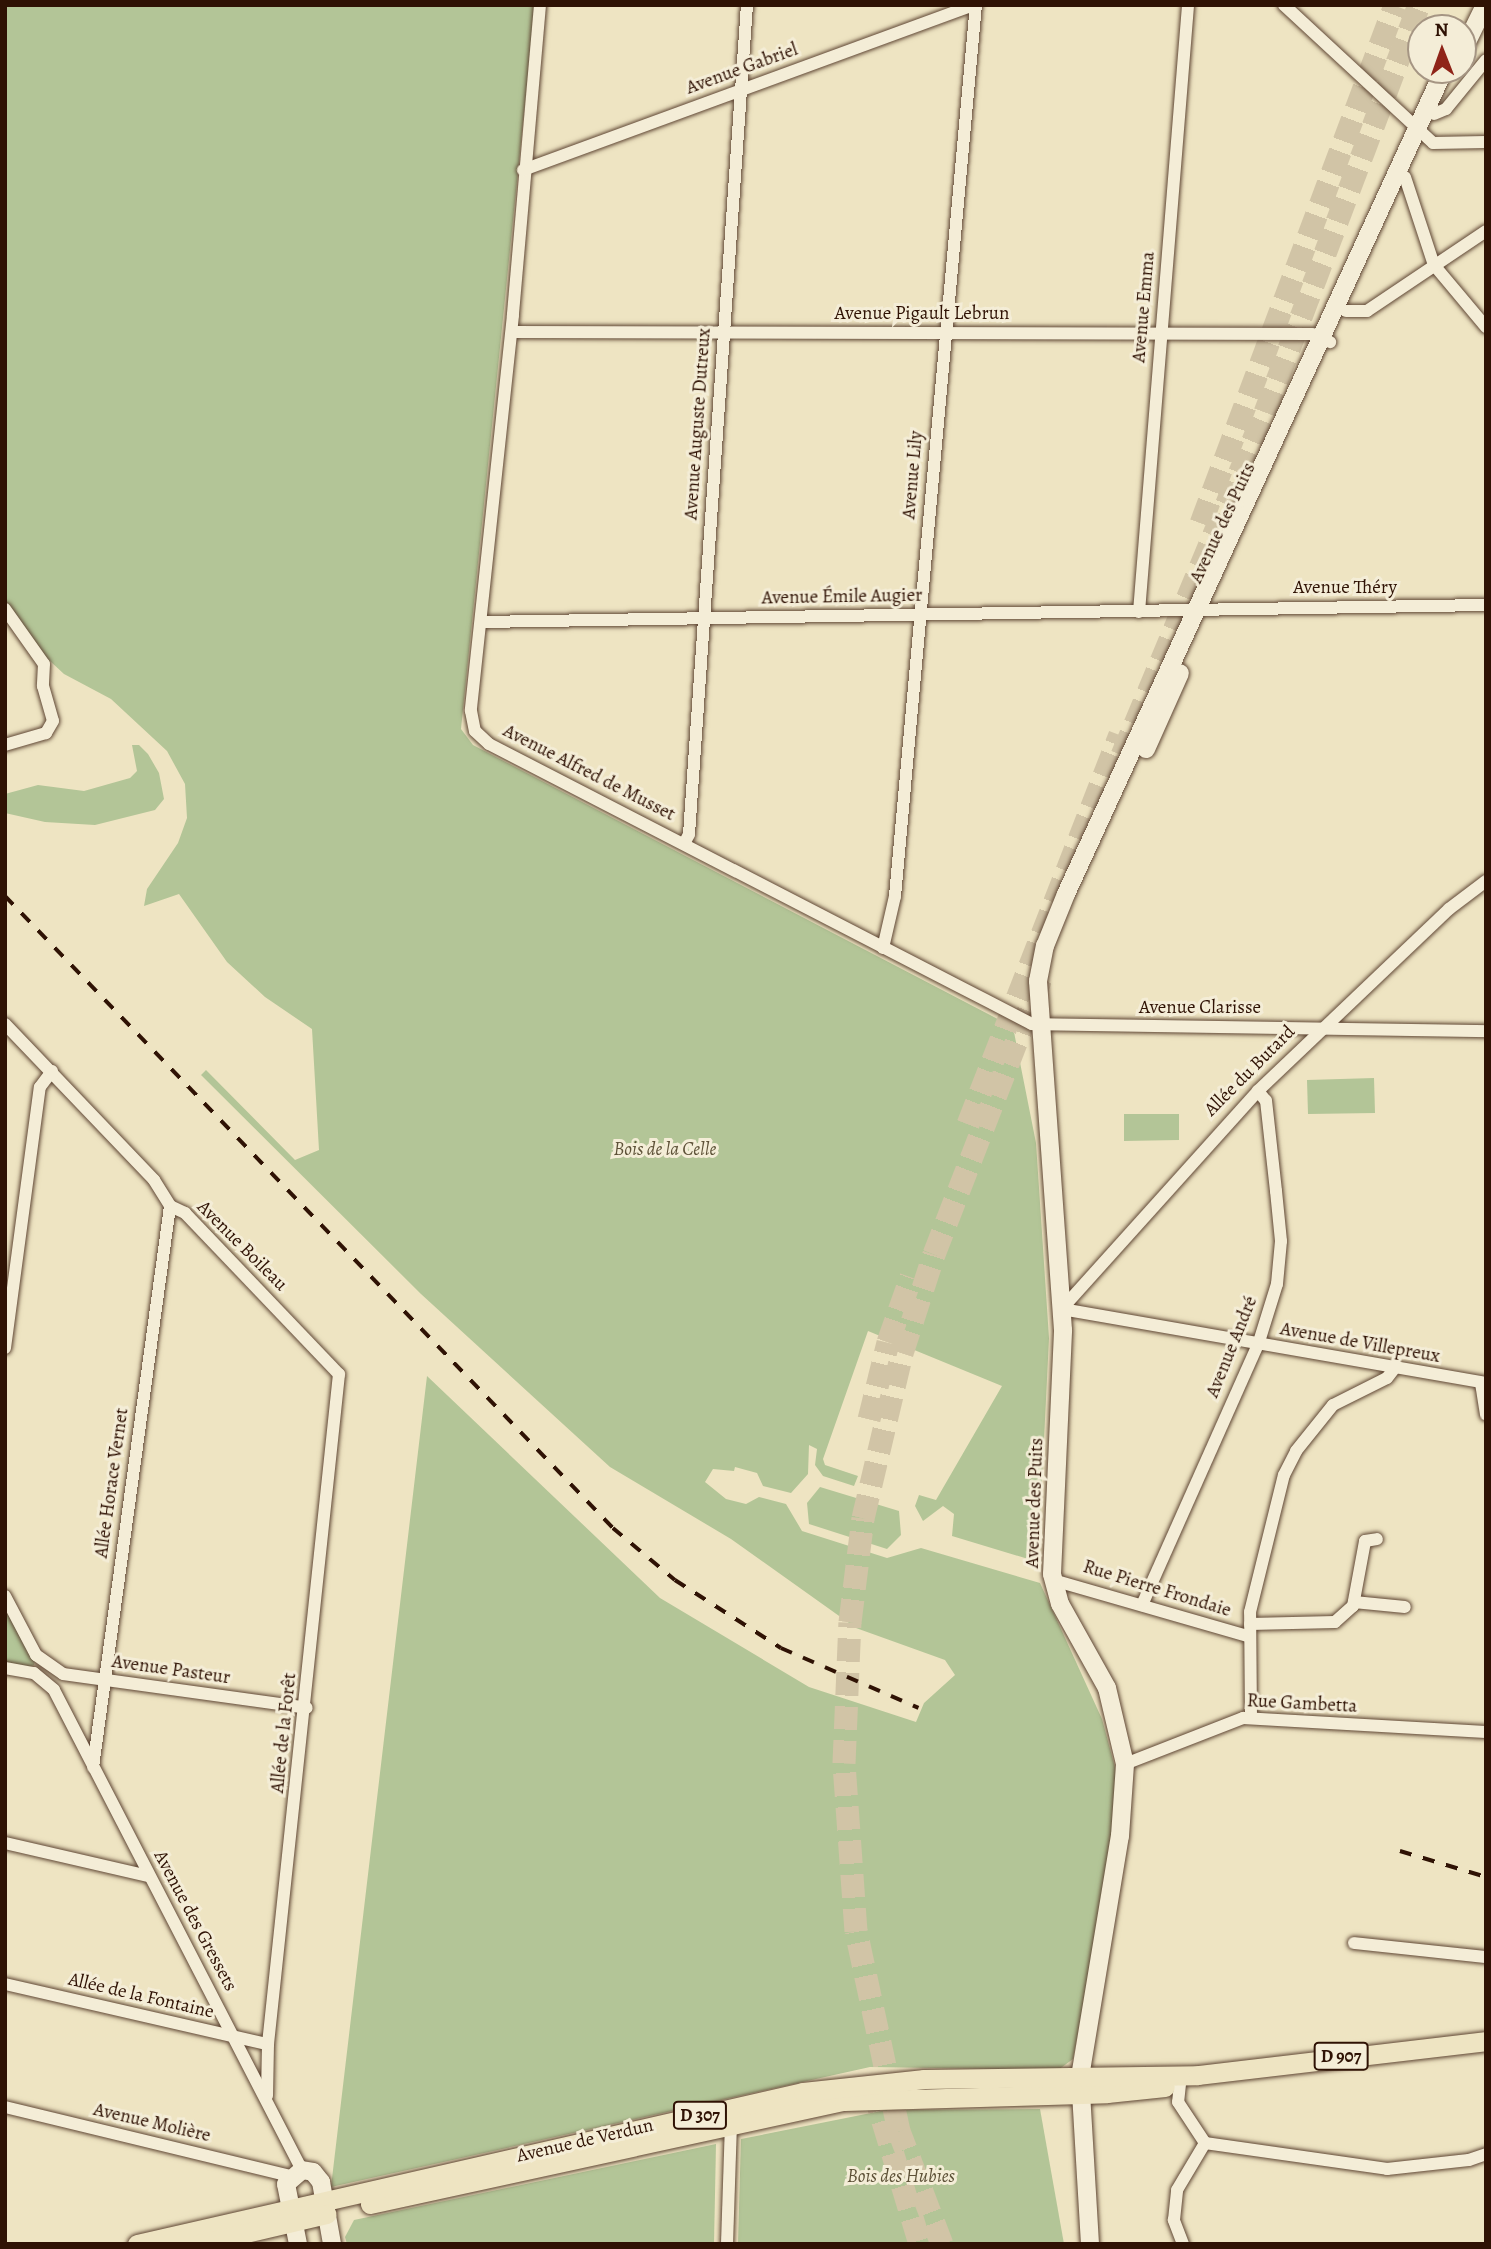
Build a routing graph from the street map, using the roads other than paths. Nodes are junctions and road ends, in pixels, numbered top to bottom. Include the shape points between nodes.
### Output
1 (540, 5) edge
2 (747, 5) edge
3 (975, 5) edge
4 (1188, 5) edge
5 (1284, 5) edge
6 (1485, 5) edge
7 (1477, 21) edge
8 (1486, 61) edge
9 (1439, 84) edge
10 (1448, 84) edge
11 (741, 90) junction
12 (1434, 114) junction
13 (1422, 129) junction
14 (1486, 142) edge
15 (523, 170) junction
16 (1405, 177) junction
17 (1486, 230) edge
18 (1372, 239) junction
19 (1434, 265) junction
20 (1346, 311) junction
21 (1486, 327) edge
22 (512, 332) junction
23 (724, 332) junction
24 (945, 333) junction
25 (1161, 334) junction
26 (1325, 340) junction
27 (1486, 605) edge
28 (5, 609) edge
29 (1139, 612) junction
30 (1200, 612) junction
31 (919, 615) junction
32 (704, 619) junction
33 (481, 622) junction
34 (5, 745) edge
35 (684, 844) junction
36 (1486, 881) edge
37 (883, 947) junction
38 (5, 1024) edge
39 (1040, 1025) junction
40 (1320, 1028) junction
41 (1486, 1031) edge
42 (10, 1041) edge
43 (52, 1071) junction
44 (1258, 1091) junction
45 (170, 1206) junction
46 (1062, 1310) junction
47 (1258, 1345) junction
48 (5, 1348) edge
49 (1394, 1369) junction
50 (339, 1374) joint
51 (1483, 1383) edge
52 (1486, 1415) edge
53 (1377, 1539) dead end
54 (1053, 1580) junction
55 (5, 1596) edge
56 (1354, 1602) junction
57 (1142, 1605) junction
58 (1405, 1607) dead end
59 (1250, 1630) junction
60 (5, 1668) edge
61 (104, 1680) junction
62 (307, 1708) junction
63 (1251, 1718) junction
64 (1486, 1732) edge
65 (1125, 1764) junction
66 (93, 1767) junction
67 (5, 1843) edge
68 (148, 1876) junction
69 (1354, 1943) dead end
70 (1486, 1957) edge
71 (5, 1984) edge
72 (234, 2040) junction
73 (1486, 2041) edge
74 (268, 2044) junction
75 (1198, 2075) junction
76 (1180, 2084) junction
77 (1080, 2085) junction
78 (267, 2096) junction
79 (5, 2107) edge
80 (731, 2122) junction
81 (1205, 2143) junction
82 (1486, 2154) edge
83 (296, 2173) junction
84 (327, 2207) junction
85 (290, 2216) junction
86 (208, 2242) edge
87 (329, 2242) edge
88 (137, 2244) edge
89 (256, 2244) edge
90 (298, 2244) edge
91 (727, 2244) edge
92 (1090, 2244) edge
93 (1182, 2244) edge

1 - 15 street, Avenue Alfred de Musset
2 - 11 street, Avenue Auguste Dutreux
3 - 11 street, Avenue Gabriel
3 - 24 street, Avenue Lily
4 - 25 street, Avenue Emma
5 - 13 street
6 - 7 street
8 - 12 street via 1446,109
9 - 13 street, Avenue des Puits
10 - 12 street, Avenue des Puits
11 - 15 street, Avenue Gabriel
11 - 23 street, Avenue Auguste Dutreux
12 - 13 street, Avenue des Puits
13 - 14 street via 1433,142
13 - 16 street, Avenue des Puits
13 - 18 street, Avenue des Puits
15 - 22 street, Avenue Alfred de Musset
16 - 18 street, Avenue des Puits
16 - 19 street
17 - 19 street
18 - 20 street, Avenue des Puits
18 - 26 street, Avenue des Puits
19 - 20 street via 1367,311
19 - 21 street
20 - 26 street, Avenue des Puits
22 - 23 street, Avenue Pigault Lebrun
22 - 33 street, Avenue Alfred de Musset
23 - 24 street, Avenue Pigault Lebrun
23 - 32 street, Avenue Auguste Dutreux
24 - 25 street, Avenue Pigault Lebrun
24 - 31 street, Avenue Lily
25 - 26 street, Avenue Pigault Lebrun
25 - 29 street, Avenue Emma
26 - 30 street, Avenue des Puits
27 - 30 street, Avenue Théry
28 - 34 street via 44,664 41,676 51,728
29 - 30 street, Avenue Émile Augier
29 - 31 street, Avenue Émile Augier
30 - 39 street, Avenue des Puits via 1052,928 1040,967
31 - 32 street, Avenue Émile Augier
31 - 37 street, Avenue Lily via 895,896
32 - 33 street, Avenue Émile Augier
32 - 35 street, Avenue Auguste Dutreux via 689,834
33 - 35 street, Avenue Alfred de Musset via 471,711 475,731 489,744
35 - 37 street, Avenue Alfred de Musset
36 - 40 street, Allée du Butard
37 - 39 street, Avenue Alfred de Musset
38 - 42 street, Avenue Boileau
39 - 40 street, Avenue Clarisse
39 - 46 street, Avenue des Puits
40 - 41 street, Avenue Clarisse
40 - 44 street, Allée du Butard
42 - 43 street, Avenue Boileau
43 - 45 street, Avenue Boileau via 160,1186
43 - 48 street via 40,1087
44 - 46 street, Allée du Butard
44 - 47 street, Avenue André via 1266,1101 1280,1241 1277,1284
45 - 50 street, Avenue Boileau via 185,1213
45 - 61 street, Allée Horace Vernet
46 - 47 street, Avenue de Villepreux
46 - 54 street, Avenue des Puits
47 - 49 street, Avenue de Villepreux
47 - 57 street, Avenue André
49 - 51 street, Avenue de Villepreux
49 - 59 street via 1387,1378 1333,1405 1296,1451 1284,1475
50 - 62 street, Allée de la Forêt
51 - 52 street
53 - 56 street via 1365,1541
54 - 57 street, Rue Pierre Frondaie
54 - 65 street, Avenue des Puits via 1070,1626 1107,1688
55 - 61 street, Avenue Pasteur via 36,1655 63,1674
56 - 58 street
56 - 59 street, Rue Pierre Frondaie via 1335,1622
57 - 59 street, Rue Pierre Frondaie
59 - 63 street
60 - 66 street, Avenue des Gressets via 34,1673 54,1690
61 - 62 street, Avenue Pasteur
61 - 66 street, Allée Horace Vernet
62 - 74 street, Allée de la Forêt
63 - 64 street, Rue Gambetta
63 - 65 street, Rue Gambetta
65 - 77 street, Avenue des Puits via 1120,1836
66 - 68 street, Avenue des Gressets
67 - 68 street
68 - 72 street, Avenue des Gressets
69 - 70 street
71 - 72 street, Allée de la Fontaine
72 - 74 street, Allée de la Fontaine
72 - 78 street, Avenue des Gressets
73 - 75 main road, D 907
74 - 78 street, Allée de la Forêt
75 - 76 main road, D 907
75 - 77 main road, D 907
76 - 77 main road, D 907
76 - 81 street via 1178,2102
77 - 80 main road, Avenue de Verdun / D 307 via 844,2101
77 - 84 main road, Avenue de Verdun / D 307 via 924,2079 803,2092
77 - 92 street, Avenue des Puits
78 - 83 street, Avenue des Gressets
79 - 83 street, Avenue Molière
80 - 84 main road, Avenue de Verdun / D 307
80 - 91 street
81 - 82 street via 1396,2169
81 - 93 street via 1177,2190 1174,2220
83 - 84 street via 318,2177
83 - 85 street via 286,2184
84 - 85 main road, Avenue de Verdun / D 307
84 - 87 street
85 - 86 main road, Avenue de Verdun / D 307
85 - 88 main road, Avenue de Verdun / D 307
85 - 90 street
86 - 89 main road

